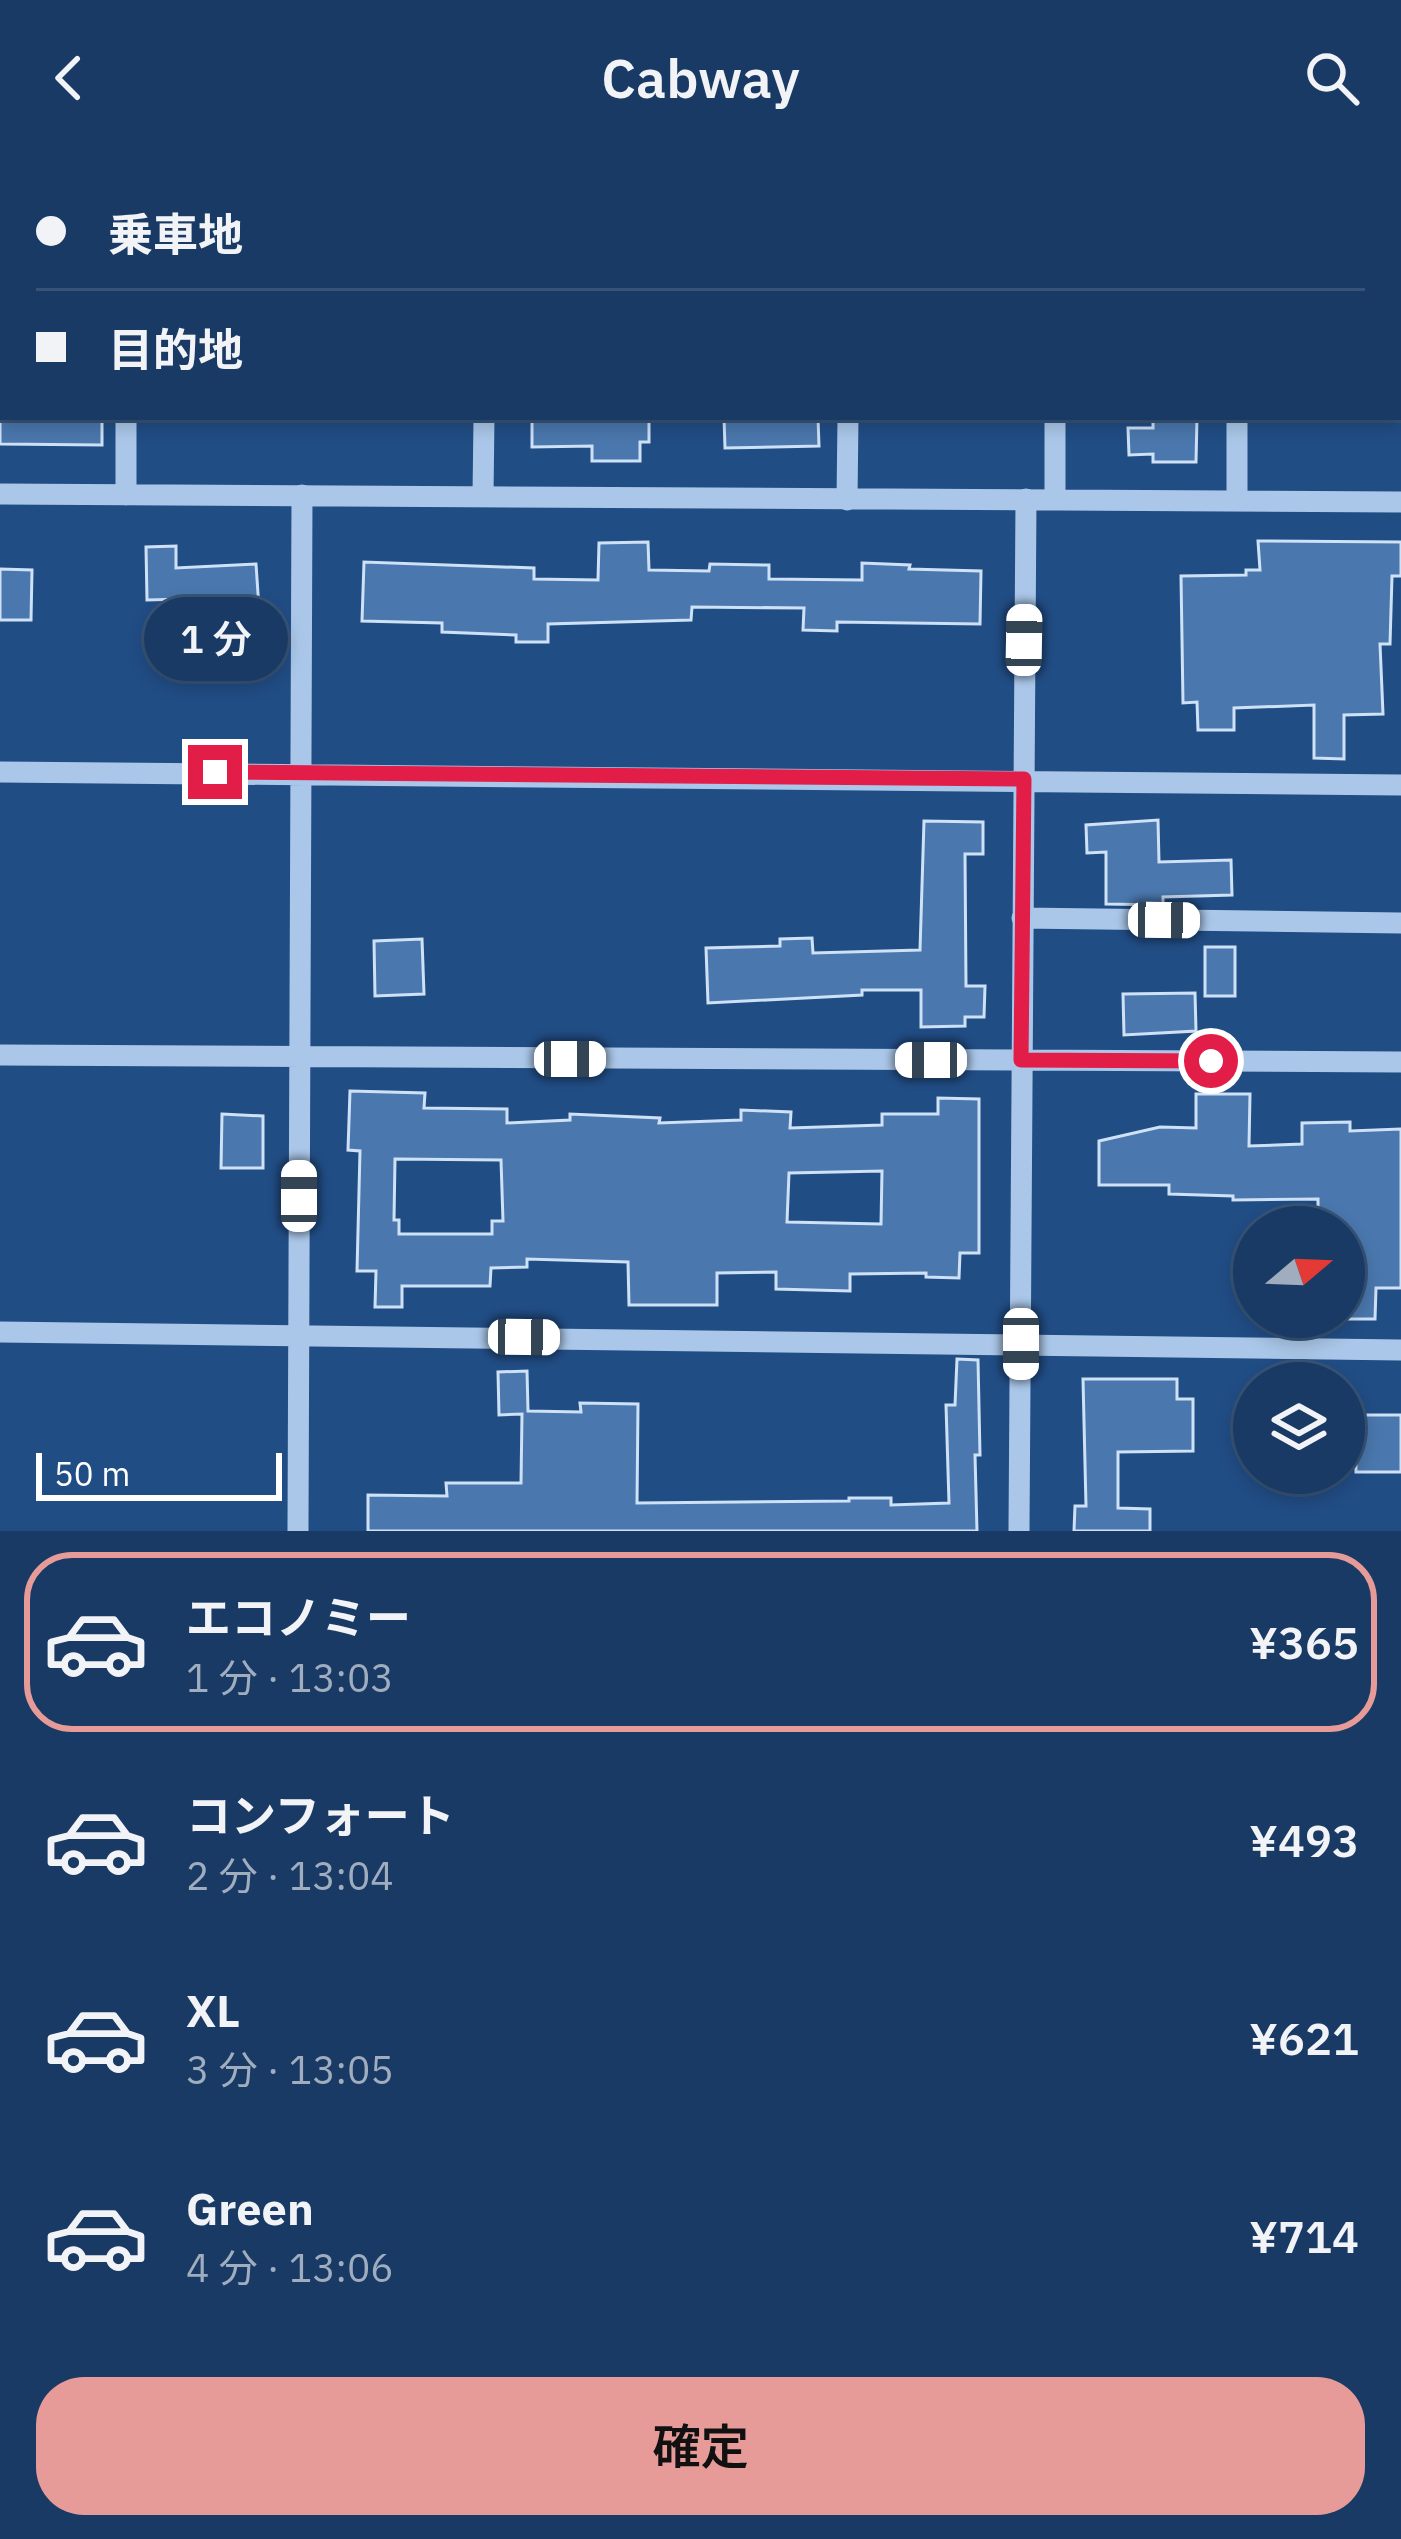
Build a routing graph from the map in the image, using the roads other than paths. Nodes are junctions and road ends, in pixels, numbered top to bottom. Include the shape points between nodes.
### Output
1 (126, 420) edge
2 (484, 420) edge
3 (848, 420) edge
4 (1055, 420) edge
5 (1237, 420) edge
6 (0, 494) edge
7 (126, 495) junction
8 (302, 495) junction
9 (483, 496) junction
10 (847, 500) junction
11 (1026, 500) junction
12 (1055, 500) junction
13 (1237, 501) junction
14 (1401, 502) edge
15 (0, 772) edge
16 (301, 772) junction
17 (1024, 779) junction
18 (1401, 784) edge
19 (1022, 918) junction
20 (1401, 923) edge
21 (0, 1054) edge
22 (300, 1059) junction
23 (1021, 1060) junction
24 (1401, 1062) edge
25 (0, 1332) edge
26 (299, 1334) junction
27 (1021, 1344) junction
28 (1401, 1350) edge
29 (298, 1531) edge
30 (1019, 1531) edge

1 - 7 street
2 - 9 street
3 - 10 street
4 - 12 street
5 - 13 street
6 - 7 street
7 - 8 street
8 - 9 street
8 - 16 street
9 - 10 street
10 - 11 street
11 - 12 street
11 - 17 street
12 - 13 street
13 - 14 street
15 - 16 street
16 - 17 street
16 - 22 street
17 - 18 street
17 - 19 street
19 - 20 street
19 - 23 street
21 - 22 street
22 - 23 street
22 - 26 street
23 - 24 street
23 - 27 street
25 - 26 street
26 - 27 street
26 - 29 street
27 - 28 street
27 - 30 street

